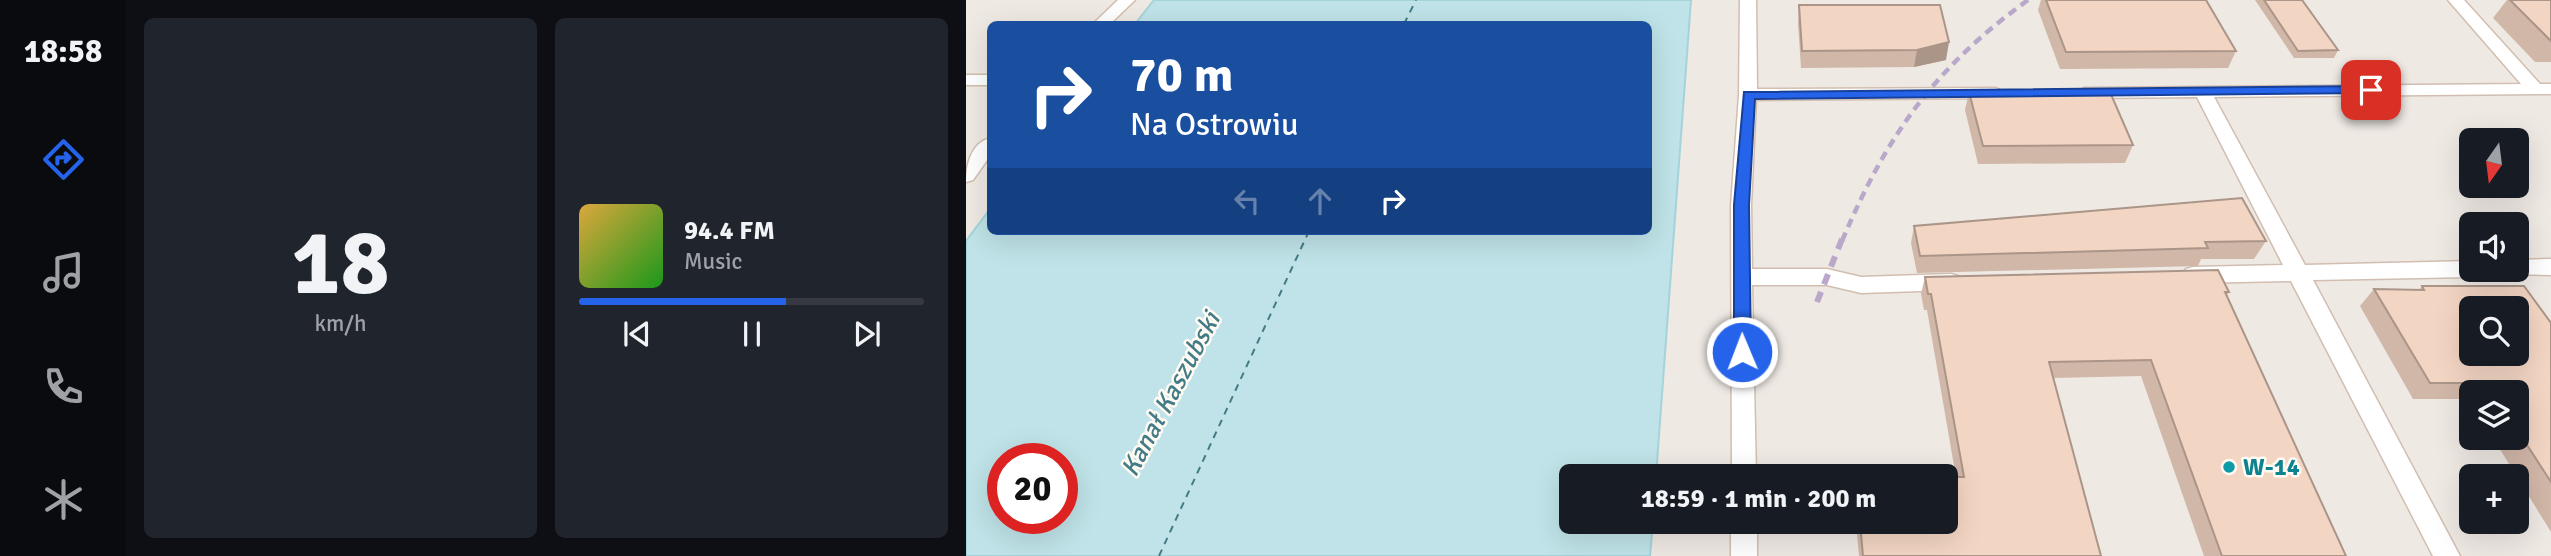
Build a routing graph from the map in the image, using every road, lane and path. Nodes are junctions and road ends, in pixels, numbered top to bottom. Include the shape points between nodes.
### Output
1 (1127, 0) edge
2 (1748, 0) edge
3 (2456, 0) edge
4 (1104, 21) edge
5 (966, 80) edge
6 (987, 80) edge
7 (2543, 89) edge
8 (2203, 92) junction
9 (2007, 93) edge
10 (2063, 93) edge
11 (1748, 95) junction
12 (987, 149) edge
13 (966, 175) edge
14 (2551, 267) edge
15 (2529, 268) edge
16 (2459, 269) edge
17 (2297, 272) junction
18 (2175, 275) edge
19 (1742, 277) junction
20 (1970, 282) edge
21 (1744, 464) edge
22 (1744, 534) edge
23 (1744, 556) edge
24 (2447, 556) edge

1 - 4 lane
2 - 11 lane
3 - 7 lane
5 - 6 lane
7 - 8 lane
8 - 10 lane
8 - 17 lane
9 - 11 lane
11 - 19 lane
12 - 13 lane
14 - 15 lane
16 - 17 lane
17 - 18 lane
17 - 24 lane
19 - 20 lane via 1827,277 1861,285
19 - 21 lane
22 - 23 lane

